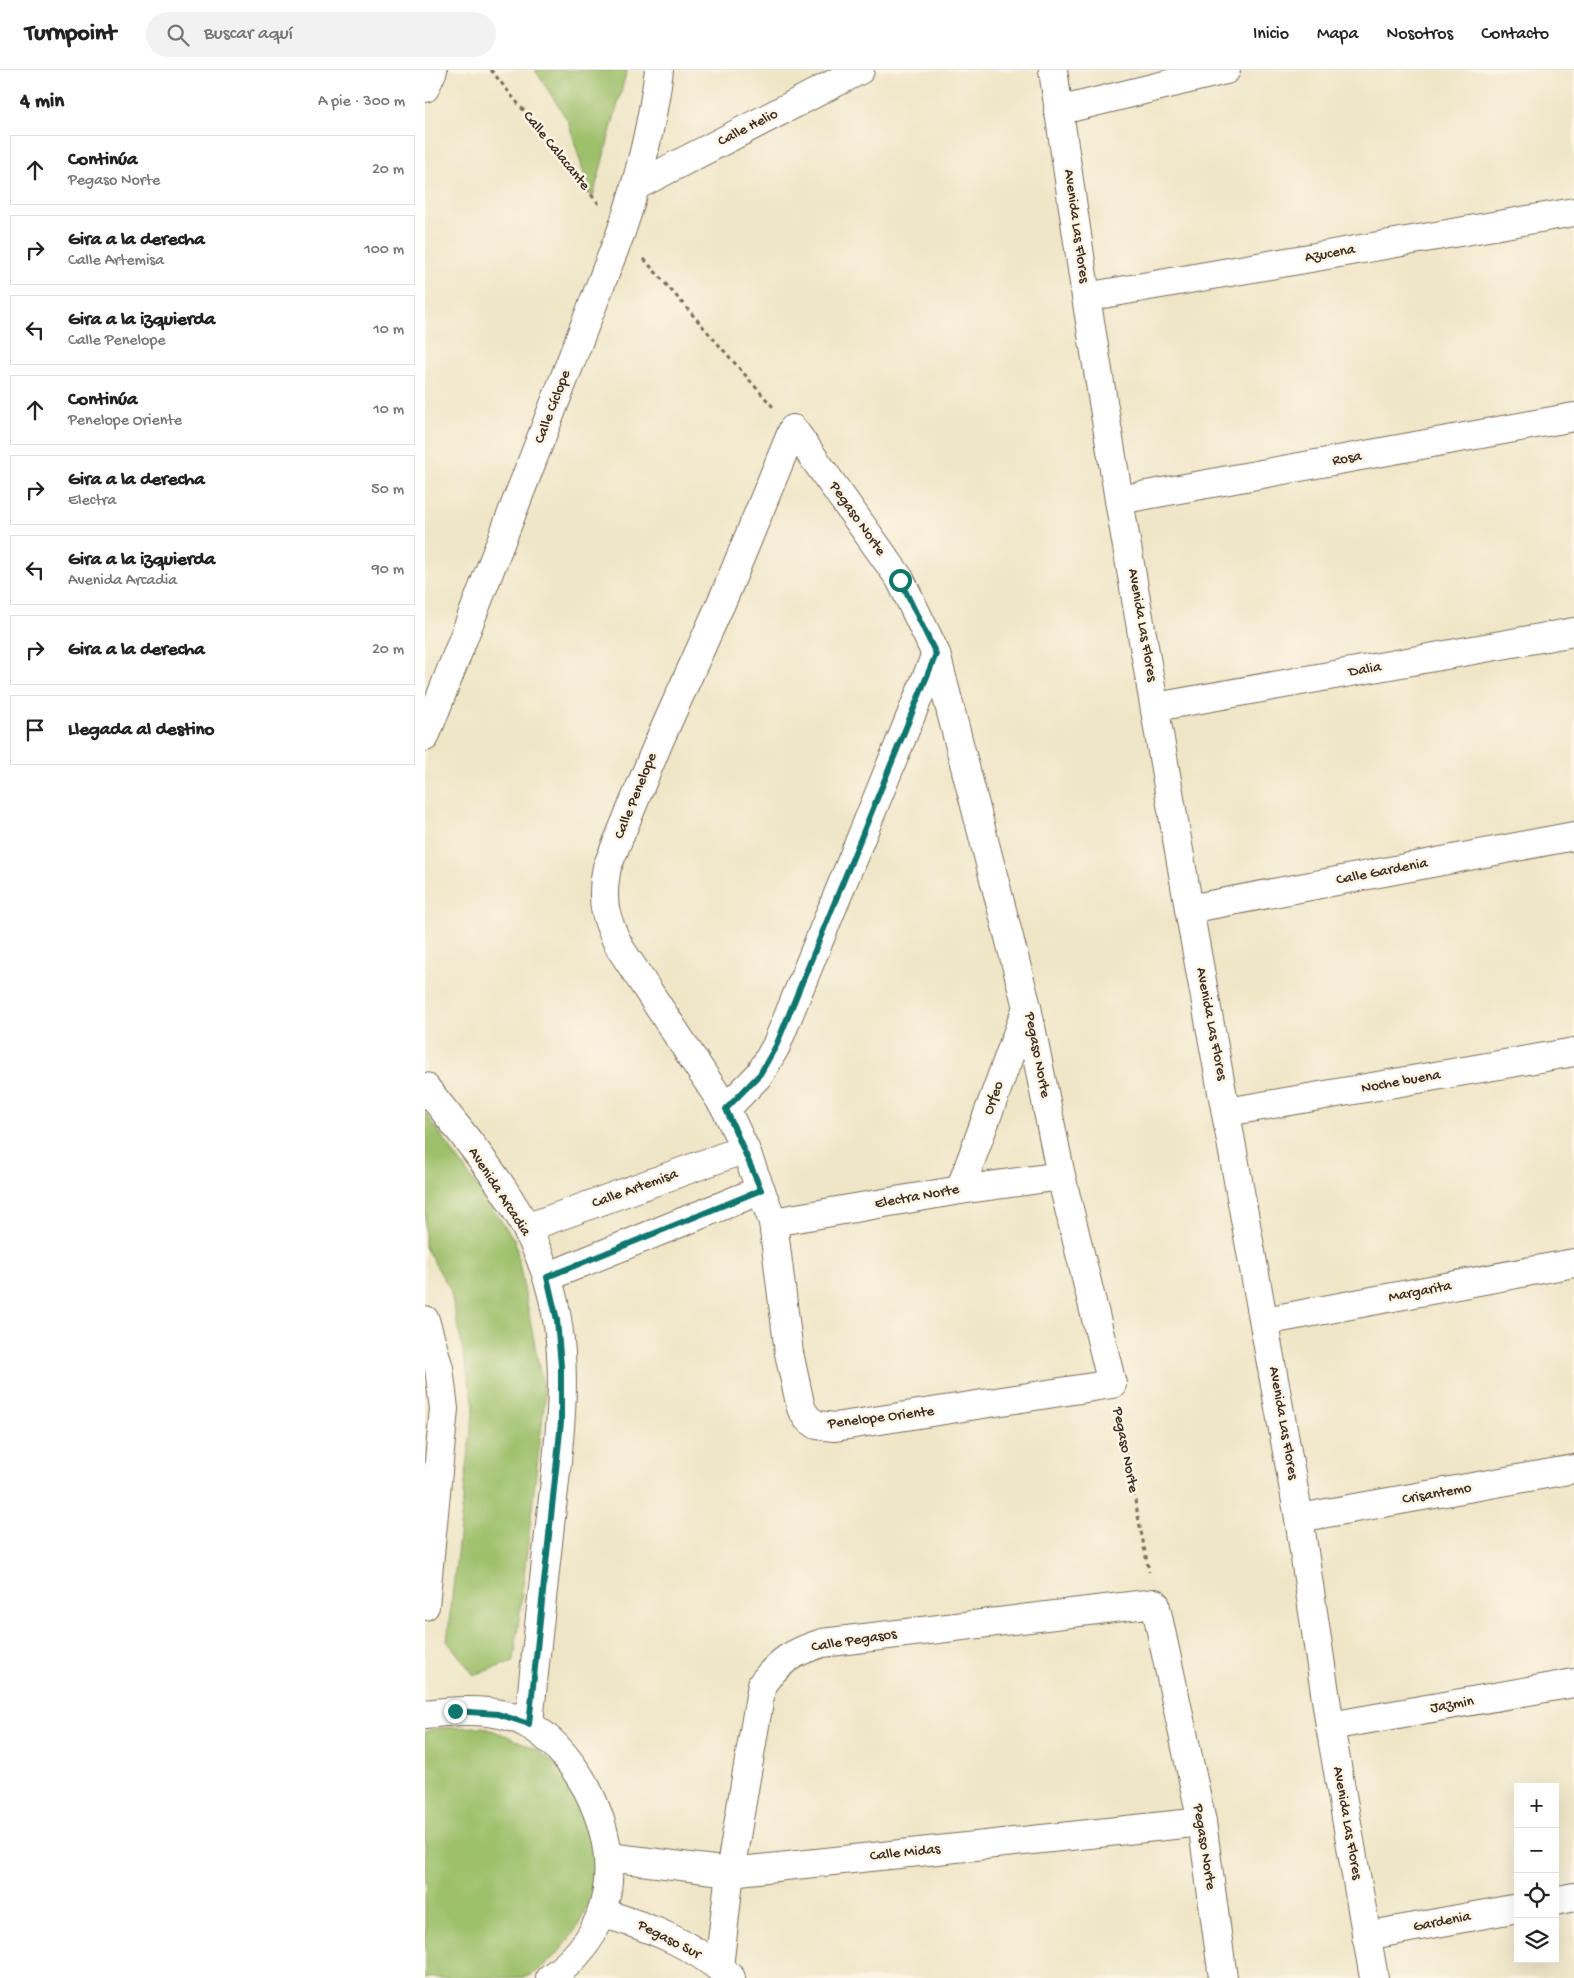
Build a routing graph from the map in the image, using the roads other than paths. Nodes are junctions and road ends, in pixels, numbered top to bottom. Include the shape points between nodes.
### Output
1 (433, 70) edge
2 (659, 70) edge
3 (860, 70) edge
4 (1053, 70) edge
5 (1226, 70) edge
6 (425, 88) edge
7 (1058, 112) junction
8 (636, 186) junction
9 (1574, 212) edge
10 (1086, 297) junction
11 (1574, 417) edge
12 (793, 428) joint
13 (1119, 500) junction
14 (1574, 632) edge
15 (936, 654) junction
16 (1156, 707) junction
17 (425, 737) edge
18 (1574, 836) edge
19 (1189, 909) junction
20 (1027, 1007) junction
21 (1574, 1052) edge
22 (425, 1088) edge
23 (726, 1109) junction
24 (1227, 1112) junction
25 (745, 1149) junction
26 (1061, 1176) junction
27 (761, 1190) junction
28 (960, 1190) junction
29 (773, 1222) junction
30 (526, 1228) junction
31 (1574, 1264) edge
32 (547, 1277) junction
33 (425, 1320) edge
34 (1265, 1321) junction
35 (1112, 1384) joint
36 (1574, 1469) edge
37 (1299, 1518) junction
38 (1155, 1603) joint
39 (425, 1606) edge
40 (1574, 1683) edge
41 (425, 1714) edge
42 (529, 1724) junction
43 (1330, 1726) junction
44 (1202, 1822) junction
45 (609, 1857) junction
46 (730, 1872) junction
47 (1574, 1897) edge
48 (1559, 1900) edge
49 (1514, 1909) edge
50 (602, 1912) junction
51 (1366, 1936) junction
52 (725, 1973) edge
53 (550, 1978) edge
54 (1223, 1978) edge
55 (1374, 1978) edge

1 - 6 street
2 - 8 street, Calle Cíclope via 655,104
3 - 8 street, Calle Helio
4 - 7 street, Avenida Las Flores
5 - 7 street
7 - 10 street, Avenida Las Flores
8 - 17 street, Calle Cíclope
9 - 10 street, Azucena
10 - 13 street, Avenida Las Flores
11 - 13 street, Rosa
12 - 15 street, Pegaso Norte via 900,580
12 - 23 street, Calle Penelope via 726,592 656,748 607,867 603,885 603,908 621,948
13 - 16 street, Avenida Las Flores
14 - 16 street, Dalia
15 - 20 street, Pegaso Norte
15 - 23 street via 776,1046 760,1074
16 - 19 street, Avenida Las Flores
18 - 19 street, Calle Gardenia
19 - 24 street, Avenida Las Flores
20 - 26 street, Pegaso Norte
20 - 28 street, Orfeo
21 - 24 street, Noche buena
22 - 30 street, Avenida Arcadia via 499,1185
23 - 25 street, Calle Penelope
24 - 34 street, Avenida Las Flores
25 - 27 street, Penelope Oriente
25 - 30 street, Calle Artemisa
26 - 28 street, Electra Norte
26 - 35 street, Pegaso Norte
27 - 29 street, Penelope Oriente
27 - 32 street
28 - 29 street, Electra Norte
29 - 35 street, Penelope Oriente via 789,1353 801,1408 817,1425 835,1427
30 - 32 street, Avenida Arcadia
31 - 34 street, Margarita
32 - 42 street, Avenida Arcadia via 557,1320 561,1422
33 - 39 street via 439,1368 444,1409
34 - 37 street, Avenida Las Flores
36 - 37 street, Crisantemo
37 - 43 street, Avenida Las Flores
38 - 44 street, Pegaso Norte
38 - 46 street, Calle Pegasos via 822,1643 790,1656 775,1666 762,1684
40 - 43 street, Jazmin
41 - 42 street via 455,1711 498,1714
42 - 45 street via 559,1749 578,1773 599,1813
43 - 51 street, Avenida Las Flores
44 - 46 street, Calle Midas
44 - 54 street, Pegaso Norte
45 - 46 street, Calle Midas
45 - 50 street via 608,1888
46 - 52 street, Calle Pegasos
47 - 48 street
49 - 51 street, Gardenia
50 - 52 street, Pegaso Sur via 681,1943
50 - 53 street via 584,1946
51 - 55 street, Avenida Las Flores

